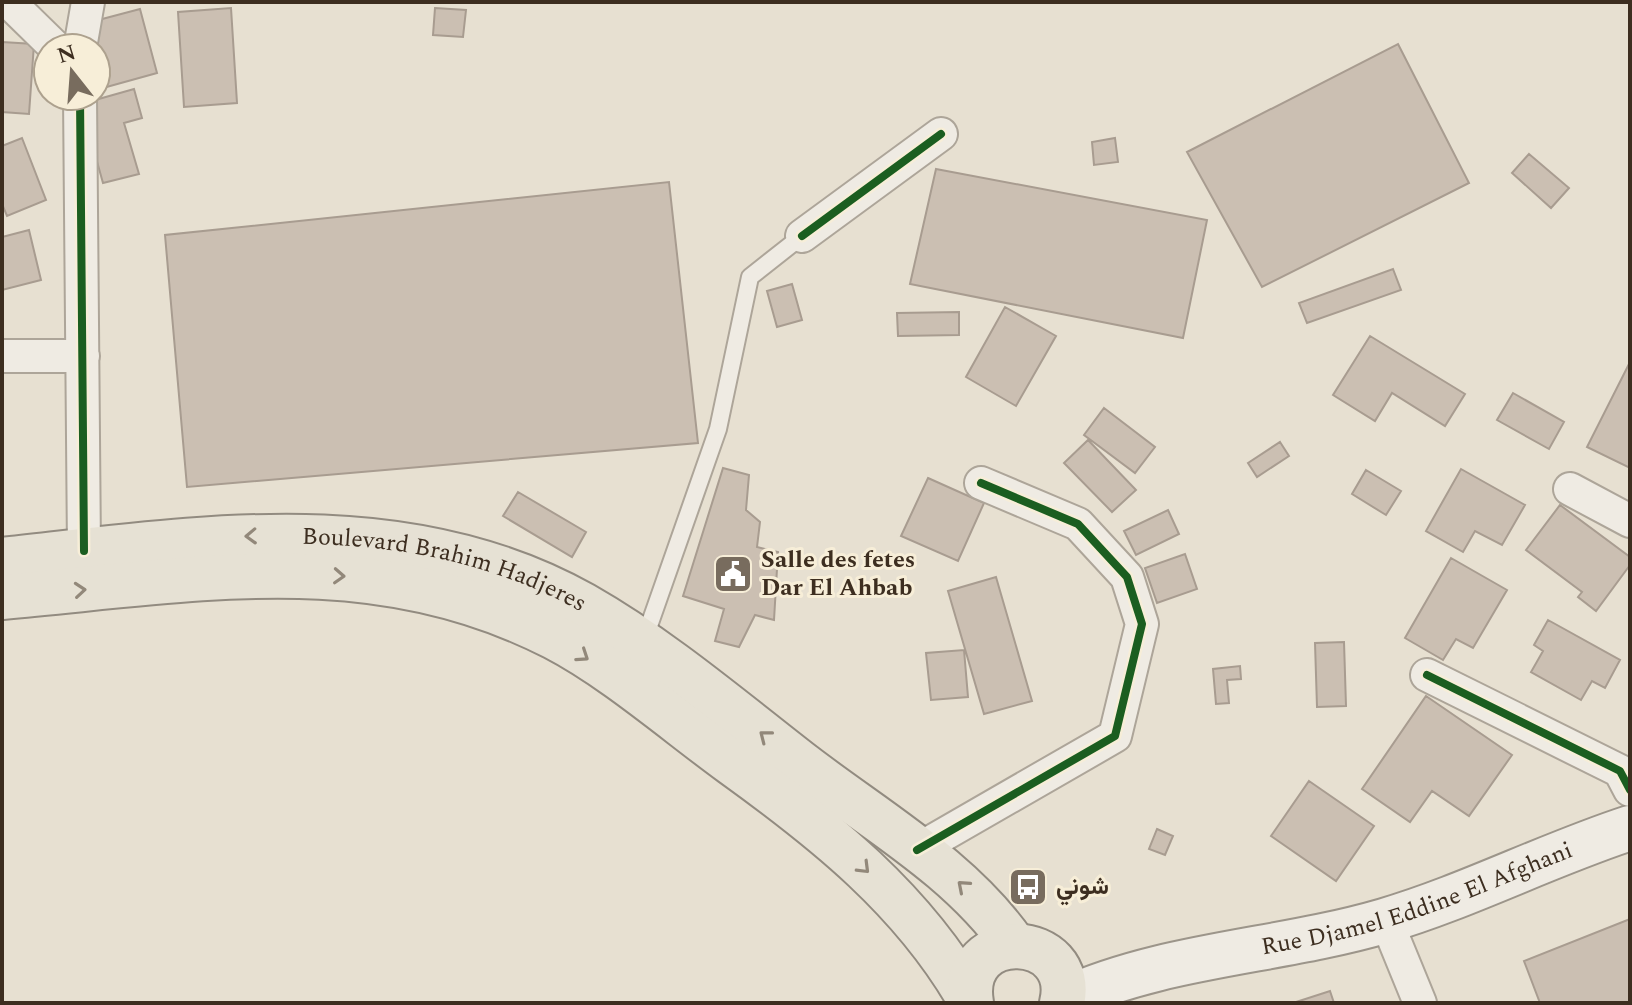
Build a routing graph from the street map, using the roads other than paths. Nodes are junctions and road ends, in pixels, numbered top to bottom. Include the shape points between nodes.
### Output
1 (9, 2) edge
2 (88, 2) edge
3 (40, 32) edge
4 (83, 32) edge
5 (80, 112) edge
6 (941, 134) dead end
7 (802, 236) joint
8 (2, 356) edge
9 (83, 356) junction
10 (981, 483) dead end
11 (1570, 489) dead end
12 (1630, 521) edge
13 (84, 551) junction
14 (2, 560) edge
15 (2, 597) edge
16 (643, 642) junction
17 (1427, 675) dead end
18 (1627, 776) edge
19 (816, 800) junction
20 (1630, 828) edge
21 (917, 850) junction
22 (1386, 920) junction
23 (1029, 949) junction
24 (1201, 958) junction
25 (1403, 964) junction
26 (971, 1002) edge
27 (1063, 1002) edge
28 (1408, 1003) edge
29 (1420, 1003) edge

1 - 3 street
2 - 4 street
5 - 9 street
6 - 7 street
7 - 16 lane via 750,277 718,429
8 - 9 street
9 - 13 street
10 - 21 street via 1078,524 1127,577 1142,624 1115,736
11 - 12 street
13 - 14 main road, Boulevard Brahim Hadjeres
16 -> 13 main road, Boulevard Brahim Hadjeres via 580,604 503,569 378,541 271,535
15 -> 19 main road via 284,573 421,587 486,606 556,638
19 -> 16 main road, Boulevard Brahim Hadjeres
17 - 18 street
19 - 21 main road
19 -> 26 main road via 848,853 936,944
20 - 22 main road, Rue Djamel Eddine El Afghani
23 -> 21 main road via 972,893
22 - 24 main road, Rue Djamel Eddine El Afghani
22 - 25 street
23 - 24 main road via 1117,961
23 - 26 main road via 985,957 970,984
23 - 27 main road via 1060,973
24 - 27 main road via 1113,980
25 - 28 street
25 - 29 street

